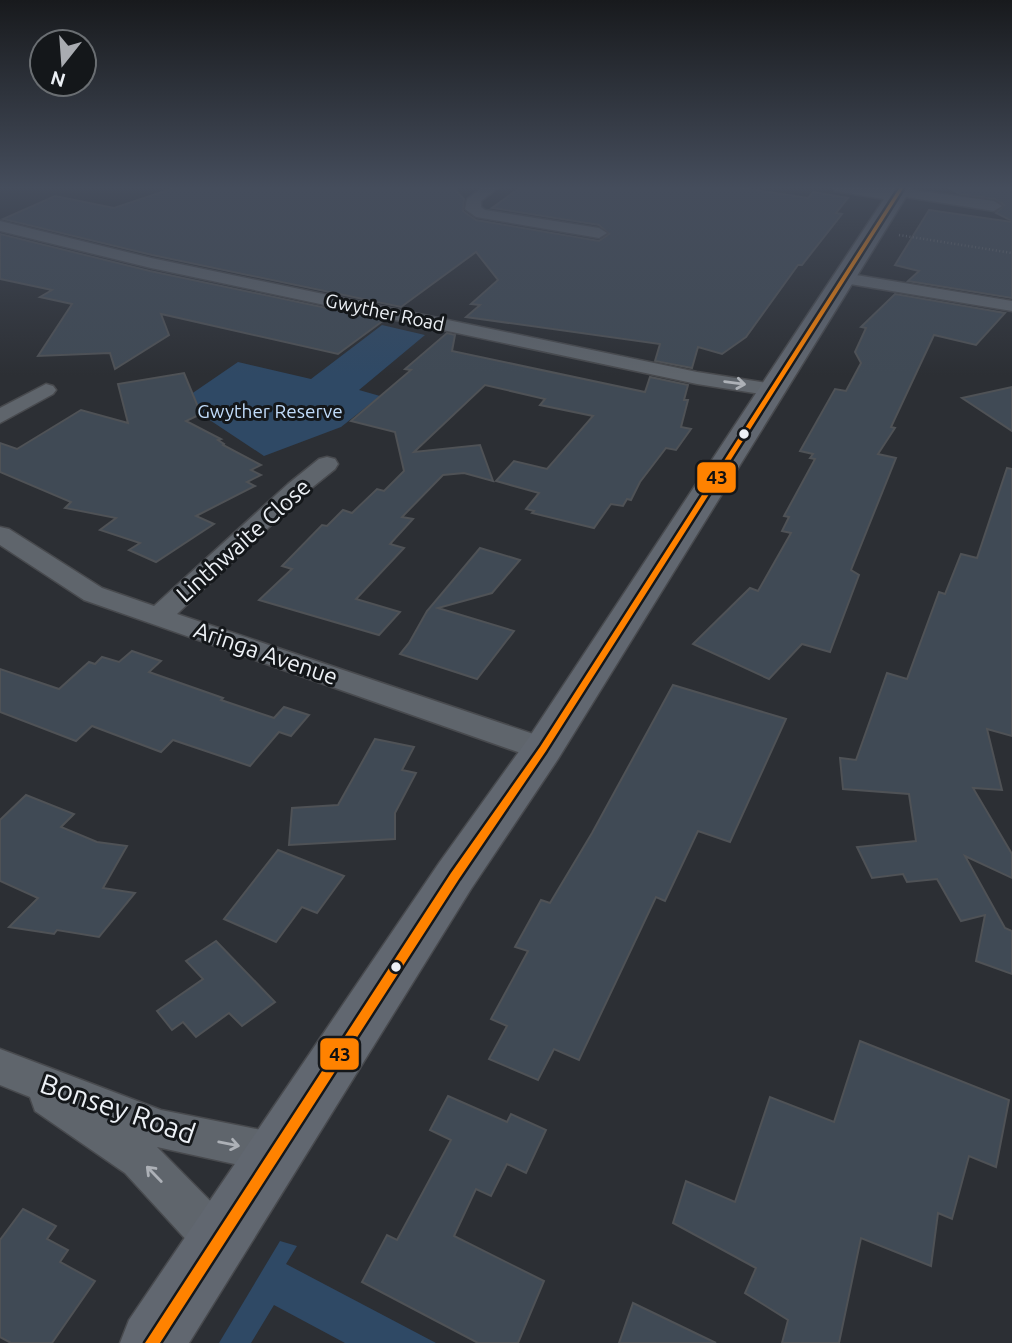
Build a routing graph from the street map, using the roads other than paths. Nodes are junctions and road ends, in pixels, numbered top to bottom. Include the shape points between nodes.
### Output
1 (97, 250) edge
2 (862, 250) edge
3 (844, 278) junction
4 (1012, 306) edge
5 (46, 390) dead end
6 (773, 390) junction
7 (0, 417) edge
8 (327, 464) dead end
9 (0, 534) edge
10 (159, 616) junction
11 (543, 749) junction
12 (1, 1067) edge
13 (276, 1153) junction
14 (218, 1241) junction
15 (152, 1343) edge

1 -> 6 street, Gwyther Road via 697,378
2 - 3 street
3 - 4 street
3 - 6 street
5 - 7 street
6 - 11 street
8 - 10 street, Linthwaite Close
9 - 10 street, Aringa Avenue via 93,594
10 - 11 street, Aringa Avenue
11 - 13 street
12 -> 13 street, Bonsey Road via 161,1129
14 -> 12 street, Bonsey Road via 140,1158
13 - 14 street
14 - 15 street

